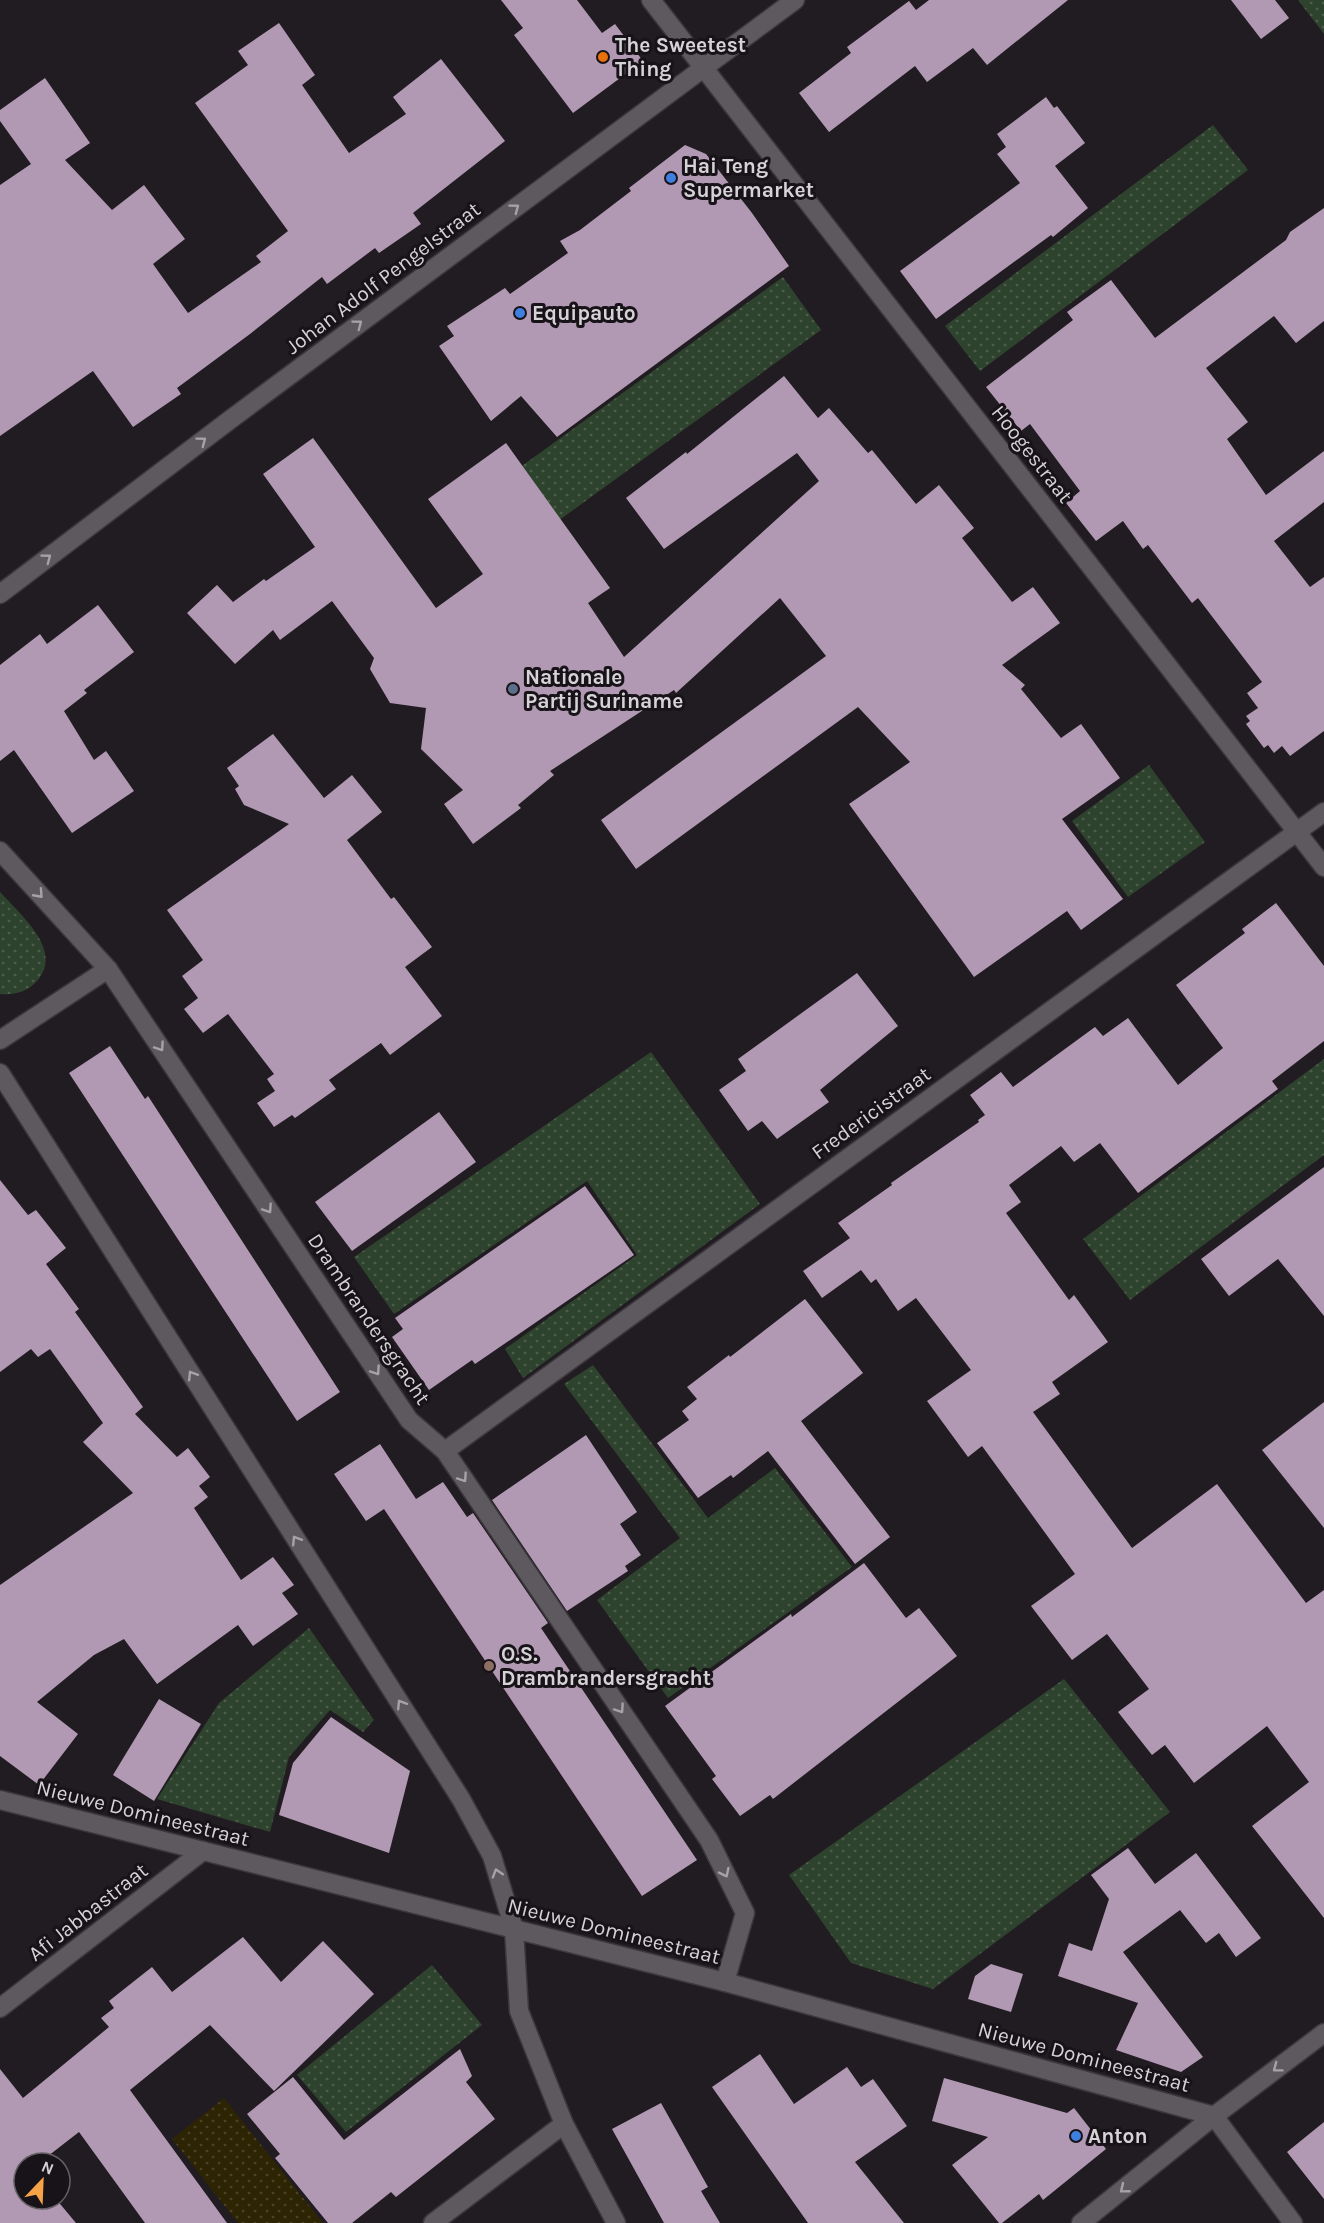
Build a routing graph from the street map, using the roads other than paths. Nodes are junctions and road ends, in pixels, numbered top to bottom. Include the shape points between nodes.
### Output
1 (651, 0) edge
2 (795, 0) edge
3 (703, 69) junction
4 (0, 594) edge
5 (1324, 812) edge
6 (1297, 831) junction
7 (0, 851) edge
8 (1324, 867) edge
9 (108, 969) junction
10 (0, 1040) edge
11 (0, 1073) edge
12 (445, 1451) junction
13 (0, 1800) edge
14 (203, 1851) junction
15 (514, 1929) junction
16 (725, 1982) junction
17 (0, 2008) edge
18 (1324, 2033) edge
19 (1214, 2116) junction
20 (564, 2124) junction
21 (433, 2223) edge
22 (616, 2223) edge
23 (1081, 2223) edge
24 (1293, 2223) edge

1 - 3 street, Hoogestraat
2 - 3 street, Johan Adolf Pengelstraat
4 -> 3 street, Johan Adolf Pengelstraat
3 - 6 street, Hoogestraat
5 - 6 street, Fredericistraat
6 - 8 street, Hoogestraat
6 - 12 street, Fredericistraat
7 -> 9 street, Drambrandersgracht
9 - 10 street
9 -> 12 street, Drambrandersgracht via 409,1420
15 -> 11 street via 492,1856 461,1799
12 -> 16 street, Drambrandersgracht via 709,1840 745,1913
13 - 14 street, Nieuwe Domineestraat
14 - 15 street, Nieuwe Domineestraat
14 - 17 street, Afi Jabbastraat
15 - 16 street, Nieuwe Domineestraat
15 - 20 street via 519,2011
16 - 19 street, Nieuwe Domineestraat
18 -> 19 street
19 -> 23 street
19 - 24 street
20 - 21 street
20 - 22 street

